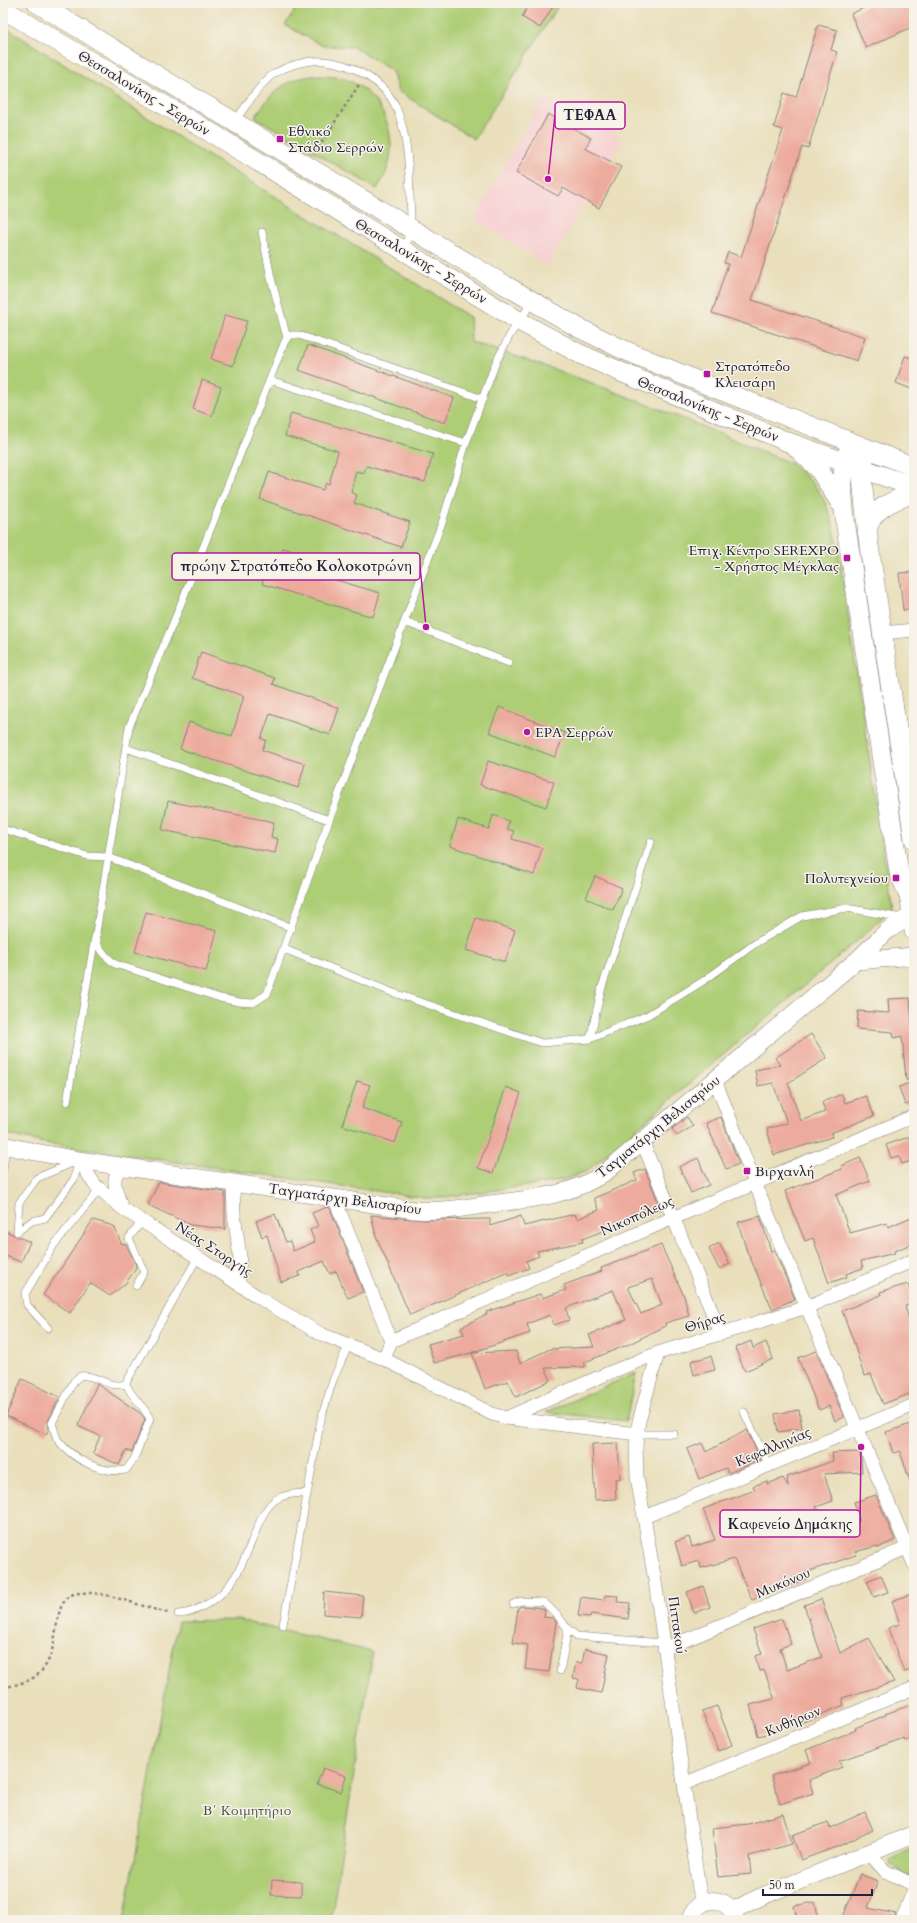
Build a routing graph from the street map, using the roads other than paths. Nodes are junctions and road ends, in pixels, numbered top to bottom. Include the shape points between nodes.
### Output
1 (37, 3) edge
2 (3, 9) edge
3 (234, 122) junction
4 (410, 228) junction
5 (262, 232) dead end
6 (404, 251) junction
7 (532, 302) junction
8 (519, 321) junction
9 (287, 338) junction
10 (270, 380) junction
11 (483, 399) junction
12 (788, 442) junction
13 (466, 443) junction
14 (859, 446) junction
15 (853, 466) junction
16 (914, 467) edge
17 (914, 487) edge
18 (914, 493) edge
19 (844, 510) junction
20 (867, 533) junction
21 (405, 622) junction
22 (914, 630) edge
23 (882, 633) junction
24 (509, 663) dead end
25 (906, 736) edge
26 (126, 748) junction
27 (329, 820) junction
28 (3, 828) edge
29 (914, 839) edge
30 (650, 842) dead end
31 (108, 858) junction
32 (911, 910) edge
33 (292, 928) junction
34 (96, 933) junction
35 (284, 949) junction
36 (914, 956) edge
37 (856, 961) junction
38 (590, 1039) junction
39 (715, 1080) junction
40 (67, 1102) dead end
41 (914, 1116) edge
42 (642, 1141) junction
43 (5, 1145) edge
44 (79, 1160) junction
45 (134, 1168) junction
46 (3, 1170) edge
47 (233, 1182) junction
48 (755, 1183) junction
49 (100, 1189) junction
50 (334, 1197) junction
51 (122, 1208) junction
52 (673, 1218) junction
53 (142, 1221) junction
54 (198, 1257) junction
55 (914, 1260) edge
56 (238, 1283) junction
57 (136, 1286) dead end
58 (807, 1307) junction
59 (48, 1328) dead end
60 (721, 1334) junction
61 (391, 1342) junction
62 (348, 1346) junction
63 (658, 1353) junction
64 (384, 1359) junction
65 (126, 1383) junction
66 (914, 1404) edge
67 (744, 1412) dead end
68 (506, 1418) junction
69 (858, 1429) junction
70 (637, 1434) junction
71 (674, 1434) dead end
72 (769, 1466) junction
73 (307, 1493) junction
74 (644, 1517) junction
75 (911, 1547) edge
76 (914, 1564) edge
77 (513, 1604) dead end
78 (178, 1614) road end
79 (283, 1625) dead end
80 (568, 1629) junction
81 (663, 1646) junction
82 (560, 1671) dead end
83 (914, 1688) edge
84 (684, 1784) junction
85 (914, 1834) edge
86 (869, 1853) junction
87 (914, 1885) edge
88 (914, 1890) edge
89 (704, 1902) junction
90 (734, 1915) edge
91 (691, 1920) edge
92 (902, 1920) edge

1 - 3 main road, Θεσσαλονίκης - Σερρών
2 - 6 main road, Θεσσαλονίκης - Σερρών
3 - 4 main road, Θεσσαλονίκης - Σερρών
3 - 4 lane via 265,82 284,69 323,60 346,66 364,76 387,94 400,119 407,163
4 - 6 lane
4 - 7 main road, Θεσσαλονίκης - Σερρών
5 - 9 lane
6 - 8 main road, Θεσσαλονίκης - Σερρών
7 - 8 lane
7 - 14 main road, Θεσσαλονίκης - Σερρών via 622,349
8 - 11 lane via 496,362
8 - 12 main road, Θεσσαλονίκης - Σερρών via 592,360
9 - 10 lane
9 - 11 lane via 299,335
10 - 13 lane
10 - 26 lane via 129,726
11 - 13 lane
12 - 15 main road, Θεσσαλονίκης - Σερρών
12 - 19 main road via 818,468
13 - 21 lane via 443,520
14 - 15 main road
14 - 16 main road, Θεσσαλονίκης - Σερρών
15 - 17 main road, Θεσσαλονίκης - Σερρών
15 - 19 main road via 841,488
15 - 20 main road
18 - 20 main road via 876,512
19 - 32 main road via 899,872
20 - 23 main road
21 - 24 lane
21 - 27 lane
22 - 23 street
23 - 25 main road
25 - 29 main road
26 - 27 lane
26 - 31 lane
27 - 33 lane
28 - 31 lane via 87,856
30 - 38 lane via 602,987
31 - 33 lane
31 - 34 lane
32 - 37 street, Ταγματάρχη Βελισαρίου
32 - 38 lane via 847,908 802,916 756,943 705,980 648,1015
33 - 35 lane
34 - 35 lane via 98,946 116,964 239,1002 253,1003 267,994
34 - 40 lane
35 - 38 lane via 391,992 542,1043
36 - 37 street
37 - 39 street, Ταγματάρχη Βελισαρίου
39 - 42 street, Ταγματάρχη Βελισαρίου
39 - 48 street
41 - 48 street, Νικοπόλεως
42 - 50 street, Ταγματάρχη Βελισαρίου via 592,1181 550,1196 435,1211 402,1209
42 - 52 street
43 - 44 street, Ταγματάρχη Βελισαρίου
43 - 46 lane
44 - 44 lane via 74,1180 45,1218 32,1221 17,1232 19,1203 37,1178
44 - 45 street, Ταγματάρχη Βελισαρίου
44 - 49 street, Νέας Στοργής
45 - 47 street, Ταγματάρχη Βελισαρίου
45 - 51 street via 123,1168 114,1181
47 - 50 street, Ταγματάρχη Βελισαρίου
47 - 56 street via 240,1257
48 - 52 street, Νικοπόλεως
48 - 58 street
49 - 51 street, Νέας Στοργής
49 - 59 lane via 54,1245 25,1294 27,1305
50 - 61 street
51 - 53 street, Νέας Στοργής
52 - 60 street
52 - 61 street, Νικοπόλεως
53 - 54 street, Νέας Στοργής
53 - 57 lane via 129,1238 144,1272
54 - 56 street, Νέας Στοργής
54 - 65 lane
55 - 58 street, Θήρας
56 - 62 street, Νέας Στοργής via 303,1324
58 - 60 street, Θήρας
58 - 69 street
60 - 63 street, Θήρας
61 - 64 street
62 - 64 street, Νέας Στοργής
62 - 73 lane via 327,1396
63 - 68 street, Θήρας
63 - 70 street, Πιττακού via 644,1399
64 - 68 street, Νέας Στοργής via 481,1410
65 - 65 lane via 120,1386 80,1376 74,1381 52,1423 57,1440 72,1455 106,1471 126,1470 134,1459 150,1419 146,1410 128,1390
66 - 69 street, Κεφαλληνίας
67 - 72 lane
68 - 70 street, Νέας Στοργής
69 - 72 street, Κεφαλληνίας
69 - 75 street
70 - 71 lane
70 - 74 street, Πιττακού via 637,1477
72 - 74 street, Κεφαλληνίας
73 - 78 lane via 295,1493 274,1501 263,1514 241,1566 227,1589 198,1609
73 - 79 lane
74 - 81 street, Πιττακού
75 - 76 street
75 - 81 street, Μυκόνου
77 - 80 lane via 521,1601 544,1602
80 - 81 lane via 577,1636
80 - 82 lane
81 - 84 street, Πιττακού
83 - 84 street, Κυθήρων
84 - 89 street, Πιττακού via 699,1889
85 - 86 street
86 - 87 street via 885,1871
86 - 90 street via 758,1898
88 - 92 street
89 - 90 street via 722,1902
89 - 91 street via 693,1912

